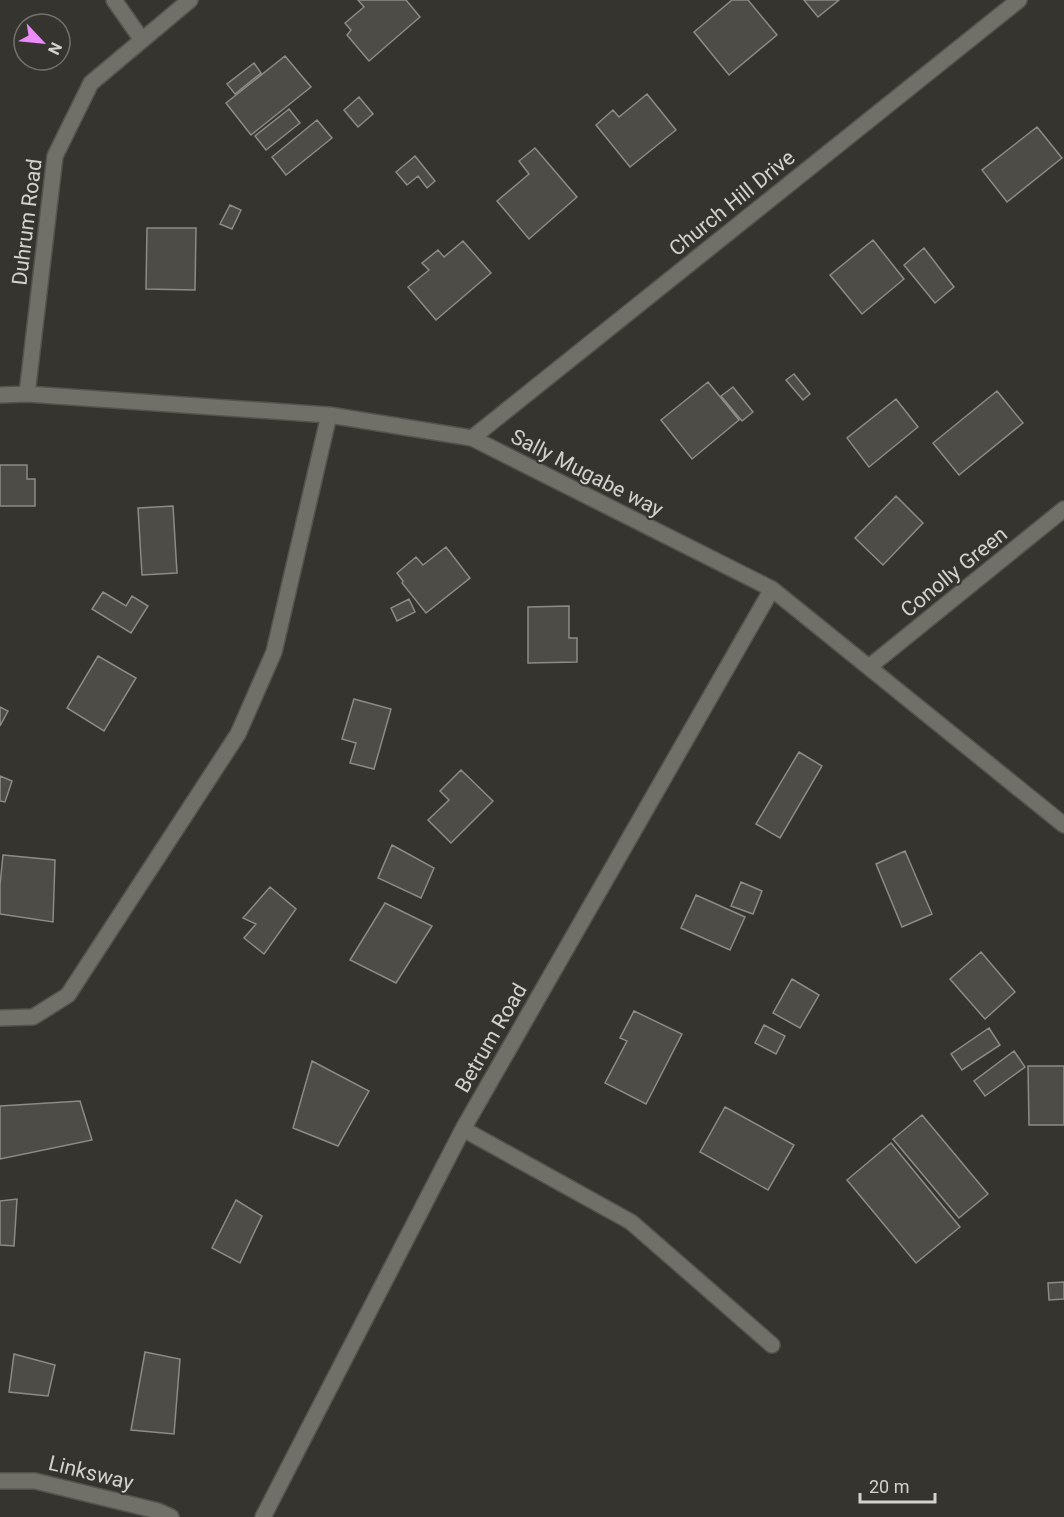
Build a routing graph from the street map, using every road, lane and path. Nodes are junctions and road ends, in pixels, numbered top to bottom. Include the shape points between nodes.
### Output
1 (114, 0) edge
2 (189, 0) edge
3 (1019, 0) edge
4 (142, 40) junction
5 (27, 394) junction
6 (0, 395) edge
7 (328, 415) junction
8 (472, 438) junction
9 (1064, 509) edge
10 (772, 589) junction
11 (869, 667) junction
12 (1064, 825) edge
13 (0, 1018) edge
14 (463, 1129) junction
15 (772, 1345) dead end
16 (0, 1481) edge
17 (171, 1517) edge
18 (263, 1517) edge

1 - 4 street
2 - 4 street, Duhrum Road
3 - 8 street, Church Hill Drive
4 - 5 street, Duhrum Road via 91,83 55,156
5 - 6 street, Sally Mugabe way
5 - 7 street, Sally Mugabe way
7 - 8 street, Sally Mugabe way
7 - 13 street via 274,652 238,734 68,995 33,1017
8 - 10 street, Sally Mugabe way
9 - 11 street, Conolly Green
10 - 11 street, Sally Mugabe way
10 - 14 street, Betrum Road
11 - 12 street, Sally Mugabe way
14 - 15 street via 631,1222
14 - 18 street, Betrum Road
16 - 17 street, Linksway via 34,1481

